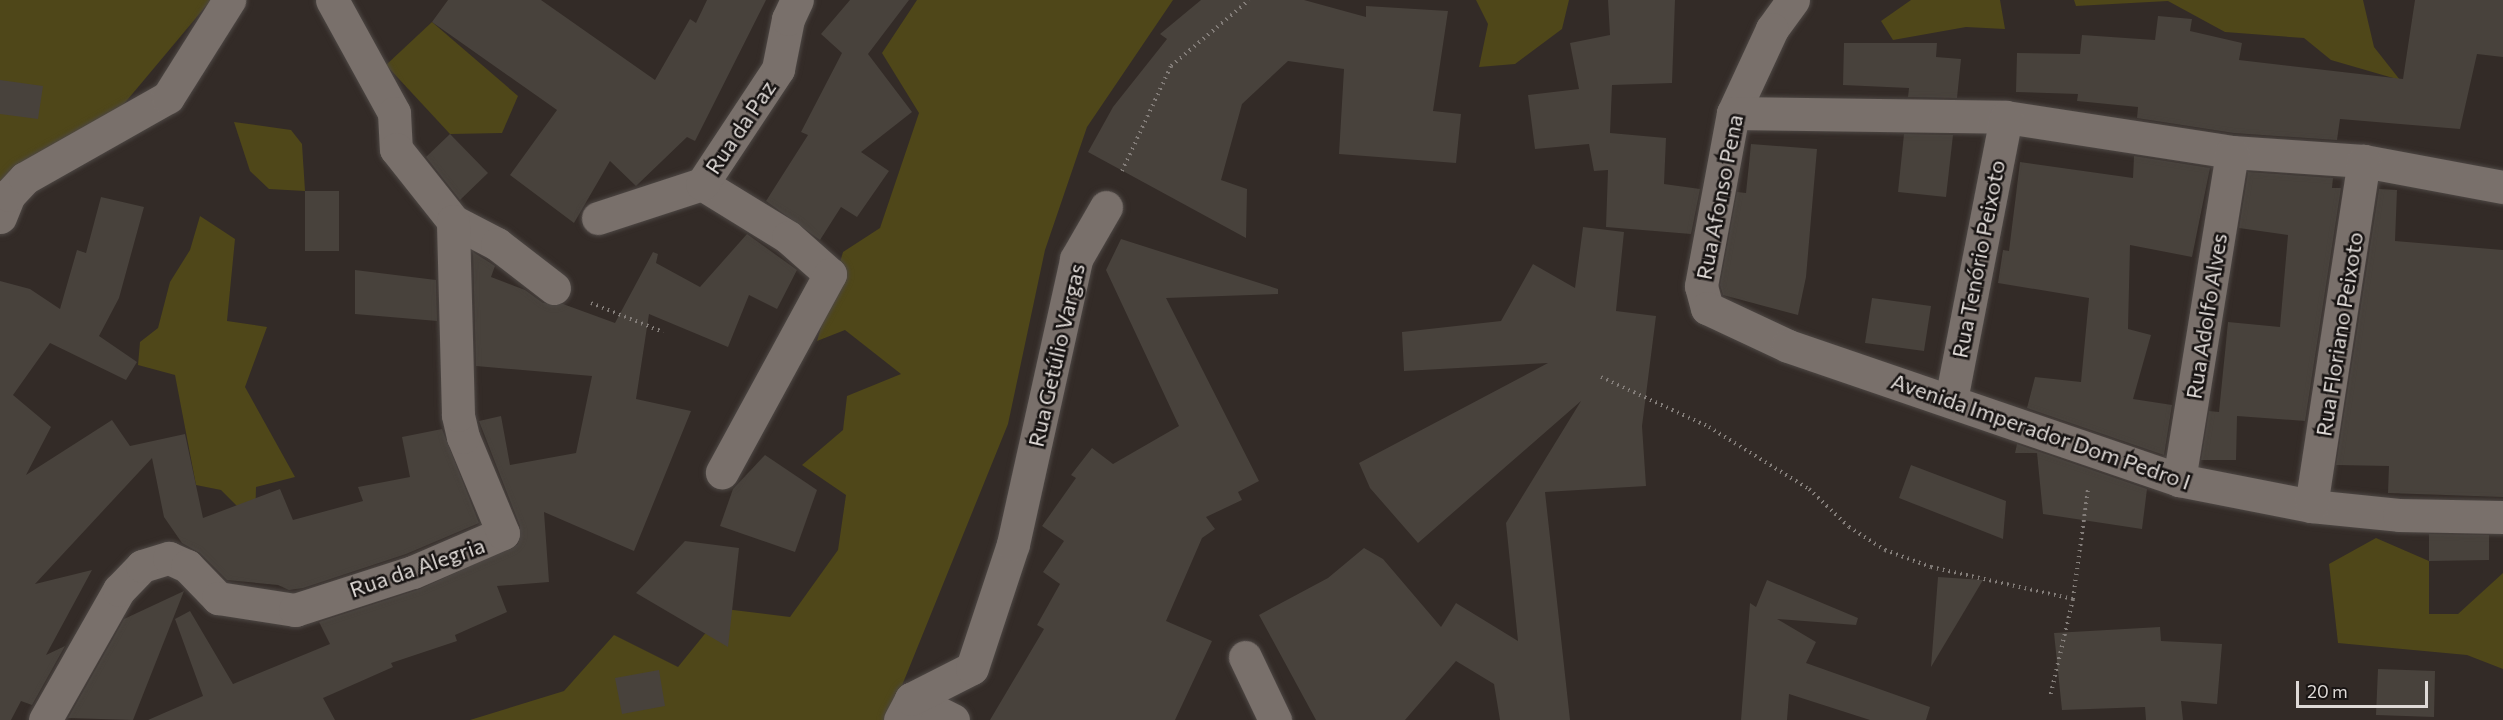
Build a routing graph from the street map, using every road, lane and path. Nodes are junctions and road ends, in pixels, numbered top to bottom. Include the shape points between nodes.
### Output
1 (229, 0) edge
2 (332, 0) edge
3 (797, 0) edge
4 (1249, 0) edge
5 (1793, 0) edge
6 (1733, 113) junction
7 (2006, 117) junction
8 (2232, 152) junction
9 (2364, 161) junction
10 (702, 183) junction
11 (2503, 187) edge
12 (1106, 207) joint
13 (0, 217) edge
14 (598, 218) dead end
15 (453, 220) junction
16 (554, 288) joint
17 (1701, 300) joint
18 (663, 332) dead end
19 (1601, 377) dead end
20 (1951, 400) junction
21 (2085, 450) junction
22 (722, 472) dead end
23 (2179, 480) junction
24 (2311, 506) junction
25 (2503, 517) edge
26 (2073, 599) junction
27 (1245, 657) dead end
28 (2050, 697) dead end
29 (906, 710) edge
30 (45, 720) edge
31 (953, 720) edge
32 (1275, 720) edge

1 - 13 street via 168,97 25,178 9,195
2 - 15 street via 394,113 396,149
3 - 10 street, Rua da Paz via 788,19 778,69
4 - 12 path via 1171,66
5 - 6 street, Rua Afonso Pena via 1772,29
6 - 7 street
6 - 17 street, Rua Afonso Pena
7 - 8 street
7 - 20 street, Rua Tenório Peixoto
8 - 9 street
8 - 23 street, Rua Adolfo Alves
9 - 11 street
9 - 24 street, Rua Floriano Peixoto
10 - 14 street, Rua da Paz
10 - 22 street via 788,237 828,269 830,279
12 - 29 street, Rua Getúlio Vargas via 1076,259 1064,302 1042,423 994,612 972,668
15 - 16 street via 497,244
15 - 30 street, Rua da Alegria via 458,415 462,437 503,533 413,572 295,610 219,598 187,566 169,558 142,566 118,590
16 - 18 path
17 - 20 street, Avenida Imperador Dom Pedro I via 1716,314 1788,346
19 - 26 path via 1709,427 1809,489 1849,527 1885,550 1931,567
20 - 21 street, Avenida Imperador Dom Pedro I
21 - 23 street, Avenida Imperador Dom Pedro I
21 - 26 path via 2089,481
23 - 24 street, Avenida Imperador Dom Pedro I
24 - 25 street, Avenida Imperador Dom Pedro I via 2399,515
26 - 28 path
27 - 32 street
29 - 31 street

